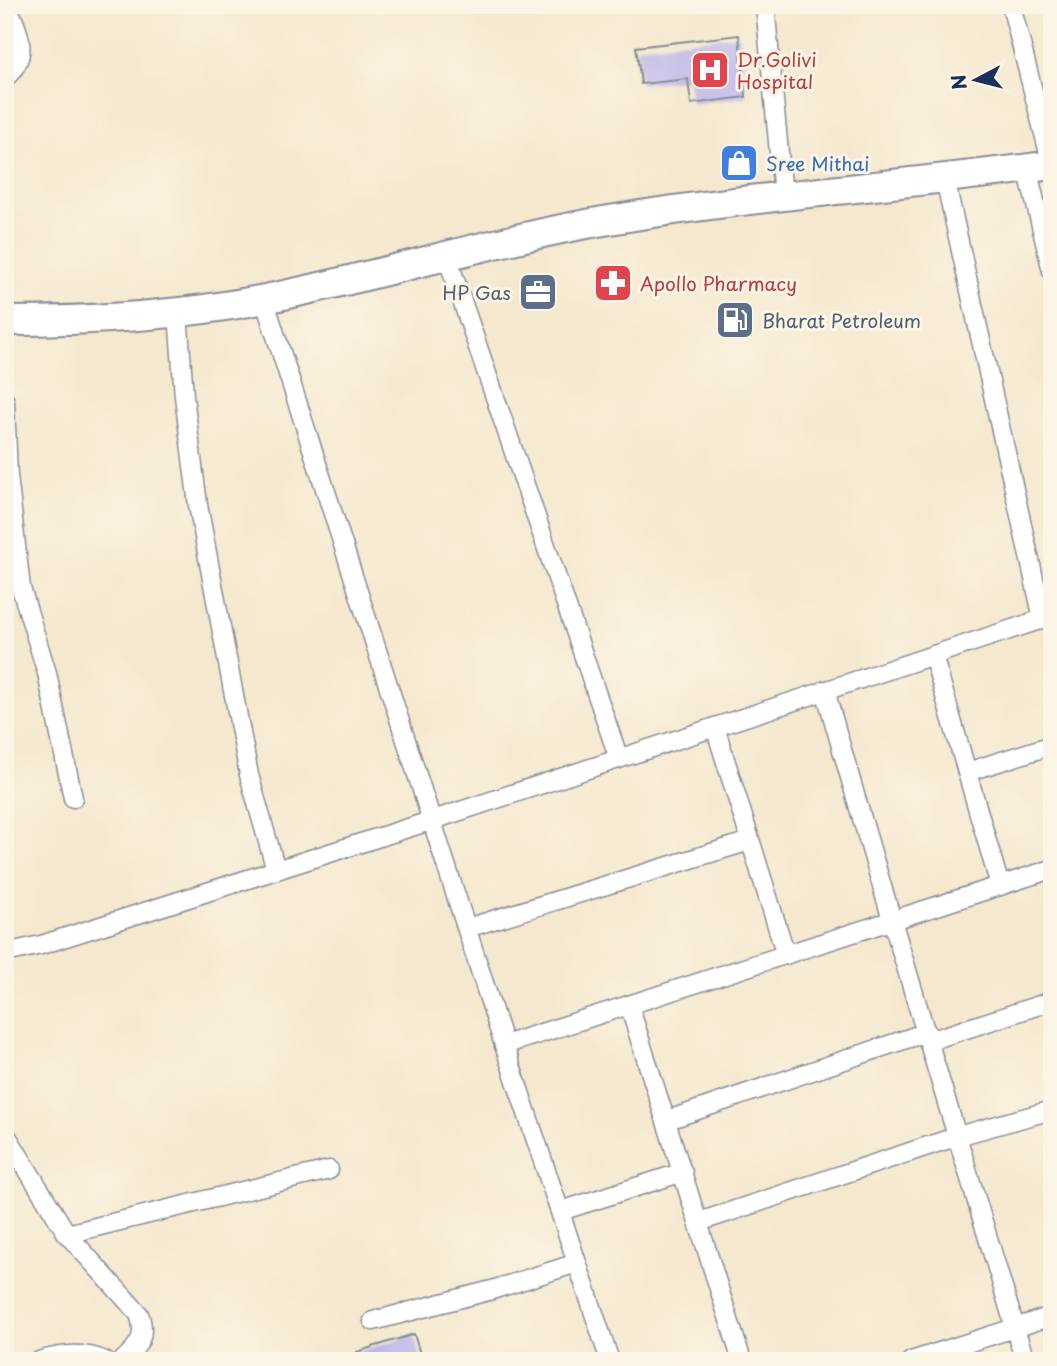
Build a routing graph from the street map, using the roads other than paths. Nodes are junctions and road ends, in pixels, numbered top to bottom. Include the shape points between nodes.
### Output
1 (7, 5) edge
2 (765, 5) edge
3 (1011, 5) edge
4 (5, 78) edge
5 (1044, 166) edge
6 (945, 179) junction
7 (783, 195) junction
8 (446, 254) junction
9 (1052, 271) edge
10 (264, 299) junction
11 (178, 313) junction
12 (5, 321) edge
13 (5, 401) edge
14 (1047, 617) edge
15 (933, 655) junction
16 (825, 690) junction
17 (715, 727) junction
18 (1052, 745) edge
19 (619, 759) junction
20 (967, 772) junction
21 (72, 798) dead end
22 (433, 820) junction
23 (750, 841) junction
24 (1052, 869) edge
25 (276, 870) junction
26 (1000, 886) junction
27 (890, 921) junction
28 (467, 928) junction
29 (5, 953) edge
30 (786, 955) junction
31 (1052, 1001) edge
32 (629, 1005) junction
33 (928, 1037) junction
34 (504, 1045) junction
35 (1052, 1110) edge
36 (668, 1120) junction
37 (5, 1133) edge
38 (958, 1136) junction
39 (329, 1170) dead end
40 (683, 1172) junction
41 (561, 1210) junction
42 (699, 1222) junction
43 (67, 1234) junction
44 (577, 1263) junction
45 (1052, 1316) edge
46 (373, 1321) dead end
47 (1015, 1327) junction
48 (39, 1361) edge
49 (105, 1361) edge
50 (122, 1361) edge
51 (610, 1361) edge
52 (743, 1361) edge
53 (911, 1361) edge
54 (1025, 1361) edge

1 - 4 street via 22,46 21,58
2 - 7 street
3 - 5 street
5 - 6 main road
5 - 9 street
6 - 7 main road
6 - 14 street
7 - 8 main road via 592,223
8 - 10 main road
8 - 19 street
10 - 11 main road
10 - 22 street
11 - 12 main road
11 - 25 street via 198,505 244,748
13 - 21 street via 21,588 47,673
14 - 15 street
15 - 16 street
15 - 20 street
16 - 17 street
16 - 27 street
17 - 19 street
17 - 23 street
18 - 20 street
19 - 22 street
20 - 26 street
22 - 25 street
22 - 28 street
23 - 28 street
23 - 30 street
24 - 26 street
25 - 29 street
26 - 27 street
27 - 30 street
27 - 33 street
28 - 34 street
30 - 32 street
31 - 33 street
32 - 34 street
32 - 36 street
33 - 36 street
33 - 38 street
34 - 41 street
35 - 38 street
36 - 40 street
37 - 43 street
38 - 42 street
38 - 47 street
39 - 43 street
40 - 41 street
40 - 42 street
41 - 44 street
42 - 52 street
43 - 50 street via 139,1314 141,1342
44 - 46 street
44 - 51 street
45 - 47 street
47 - 53 street
47 - 54 street
48 - 49 street via 77,1354

